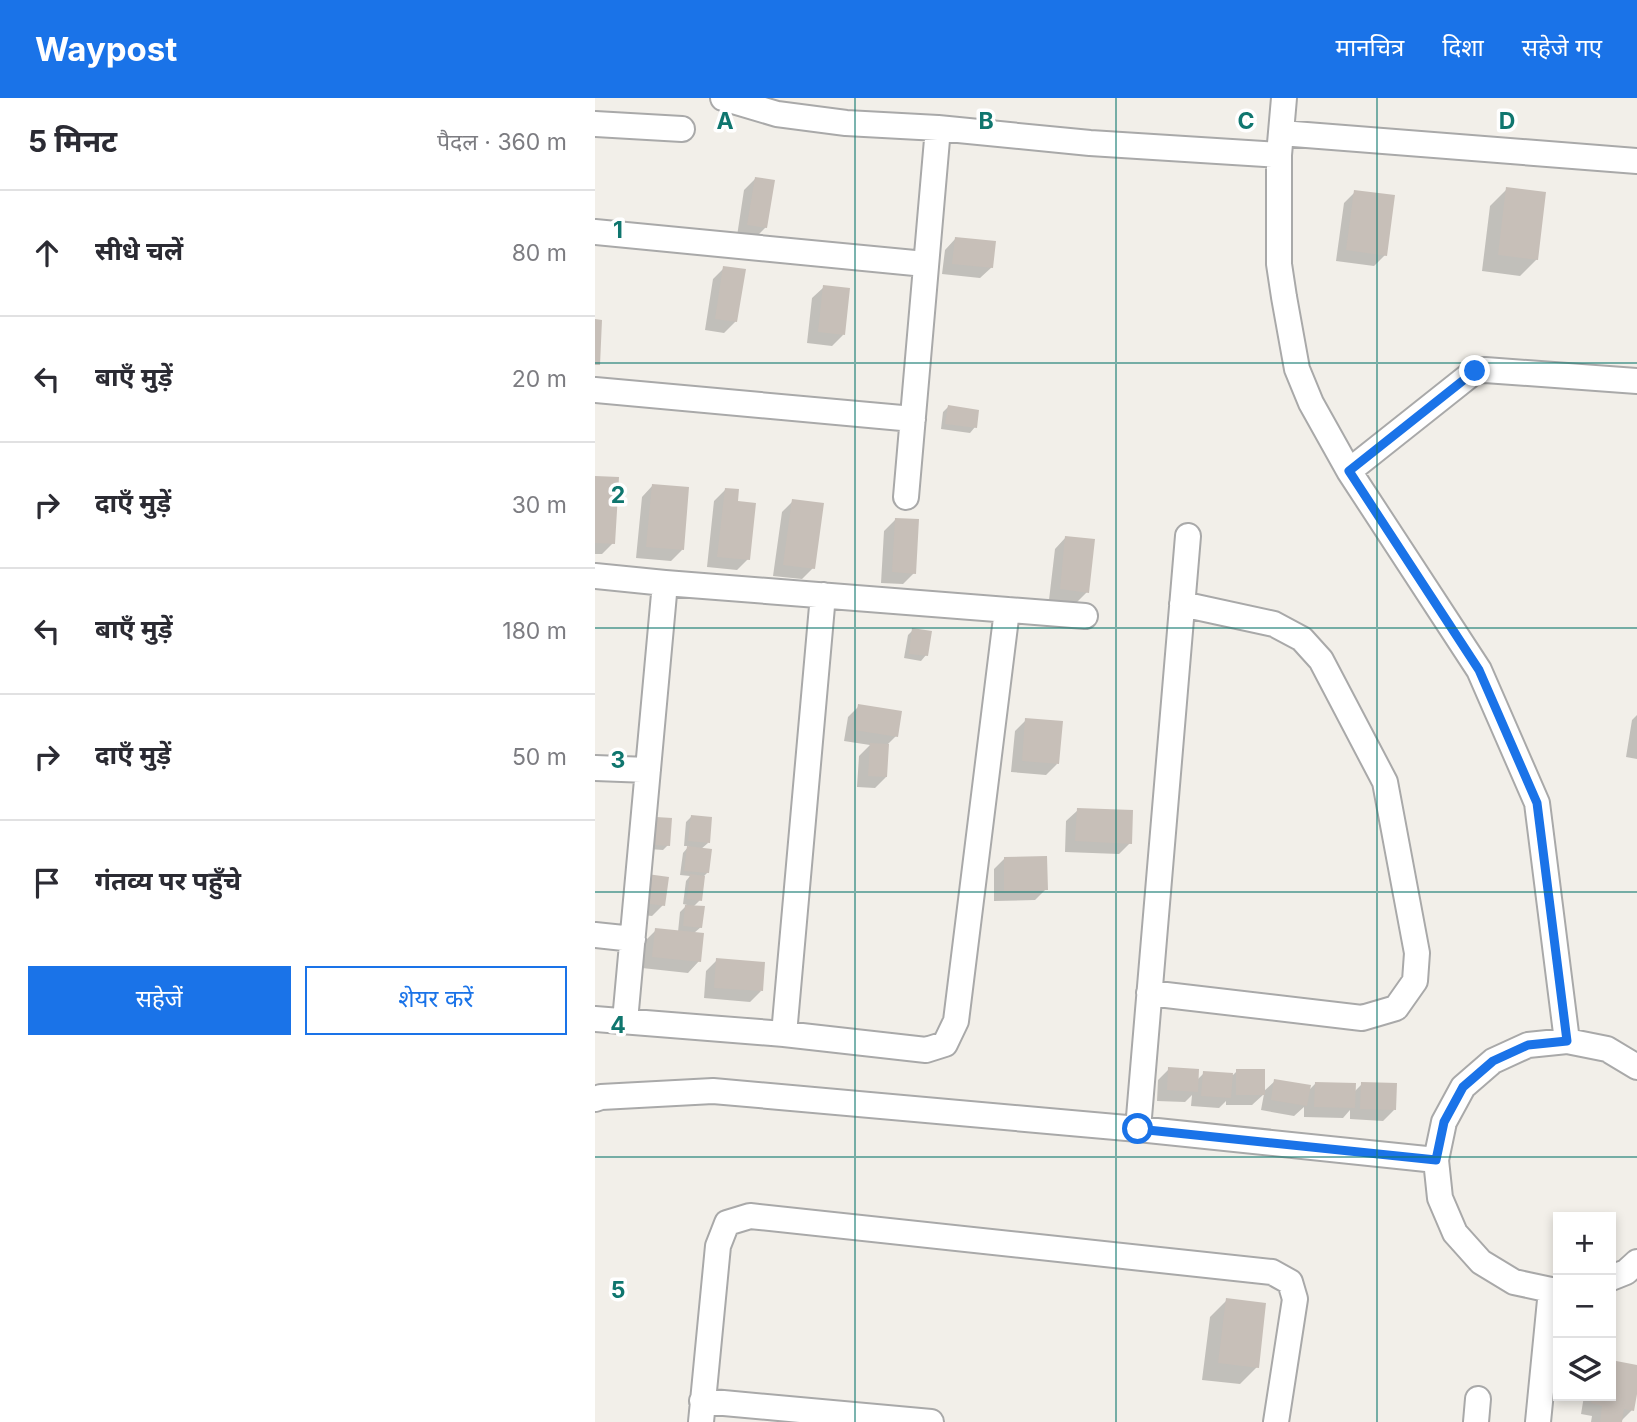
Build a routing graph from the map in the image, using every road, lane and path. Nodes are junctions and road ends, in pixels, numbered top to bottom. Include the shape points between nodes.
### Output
1 (723, 98) edge
2 (1284, 98) edge
3 (595, 124) edge
4 (938, 128) junction
5 (682, 129) dead end
6 (1280, 144) junction
7 (1637, 161) edge
8 (595, 232) edge
9 (925, 264) junction
10 (1637, 380) edge
11 (595, 390) edge
12 (913, 419) junction
13 (1349, 471) junction
14 (906, 497) dead end
15 (1188, 536) dead end
16 (595, 576) edge
17 (665, 583) junction
18 (823, 595) junction
19 (1182, 604) junction
20 (1007, 610) junction
21 (1085, 616) dead end
22 (595, 768) edge
23 (648, 770) junction
24 (595, 935) edge
25 (633, 939) junction
26 (1149, 993) junction
27 (595, 1019) edge
28 (625, 1021) junction
29 (784, 1034) junction
30 (1567, 1041) junction
31 (1637, 1067) edge
32 (595, 1099) edge
33 (1138, 1129) junction
34 (1436, 1160) junction
35 (1637, 1262) edge
36 (1616, 1276) edge
37 (1553, 1290) edge
38 (1553, 1306) edge
39 (701, 1412) edge
40 (931, 1422) edge
41 (1276, 1422) edge
42 (1538, 1422) edge

1 - 4 street via 777,114
2 - 6 street
3 - 5 street
4 - 6 street via 1090,143
4 - 9 street
6 - 7 street
6 - 13 street via 1279,264 1297,369
8 - 9 street
9 - 12 street
10 - 13 street via 1475,371
11 - 12 street
12 - 14 street
13 - 30 street via 1479,670 1537,803
15 - 19 street
16 - 17 street
17 - 18 street
17 - 23 street
18 - 20 street
18 - 29 street
19 - 26 street
19 - 26 street via 1274,624 1302,639 1321,660 1385,782 1417,962 1415,981 1396,1008 1362,1018
20 - 21 street
20 - 29 street via 955,1021 946,1044 926,1050
22 - 23 street
23 - 25 street
24 - 25 street
25 - 28 street
26 - 33 street
27 - 28 street
28 - 29 street
30 - 31 street via 1607,1049
30 - 34 street via 1528,1045 1493,1061 1463,1087 1444,1122
32 - 33 street via 713,1091
33 - 34 street
34 - 37 street via 1440,1198 1455,1233 1481,1262 1514,1282
35 - 36 street
38 - 42 street
39 - 40 street
39 - 41 street via 718,1247 727,1223 750,1216 1272,1272 1290,1283 1295,1299

